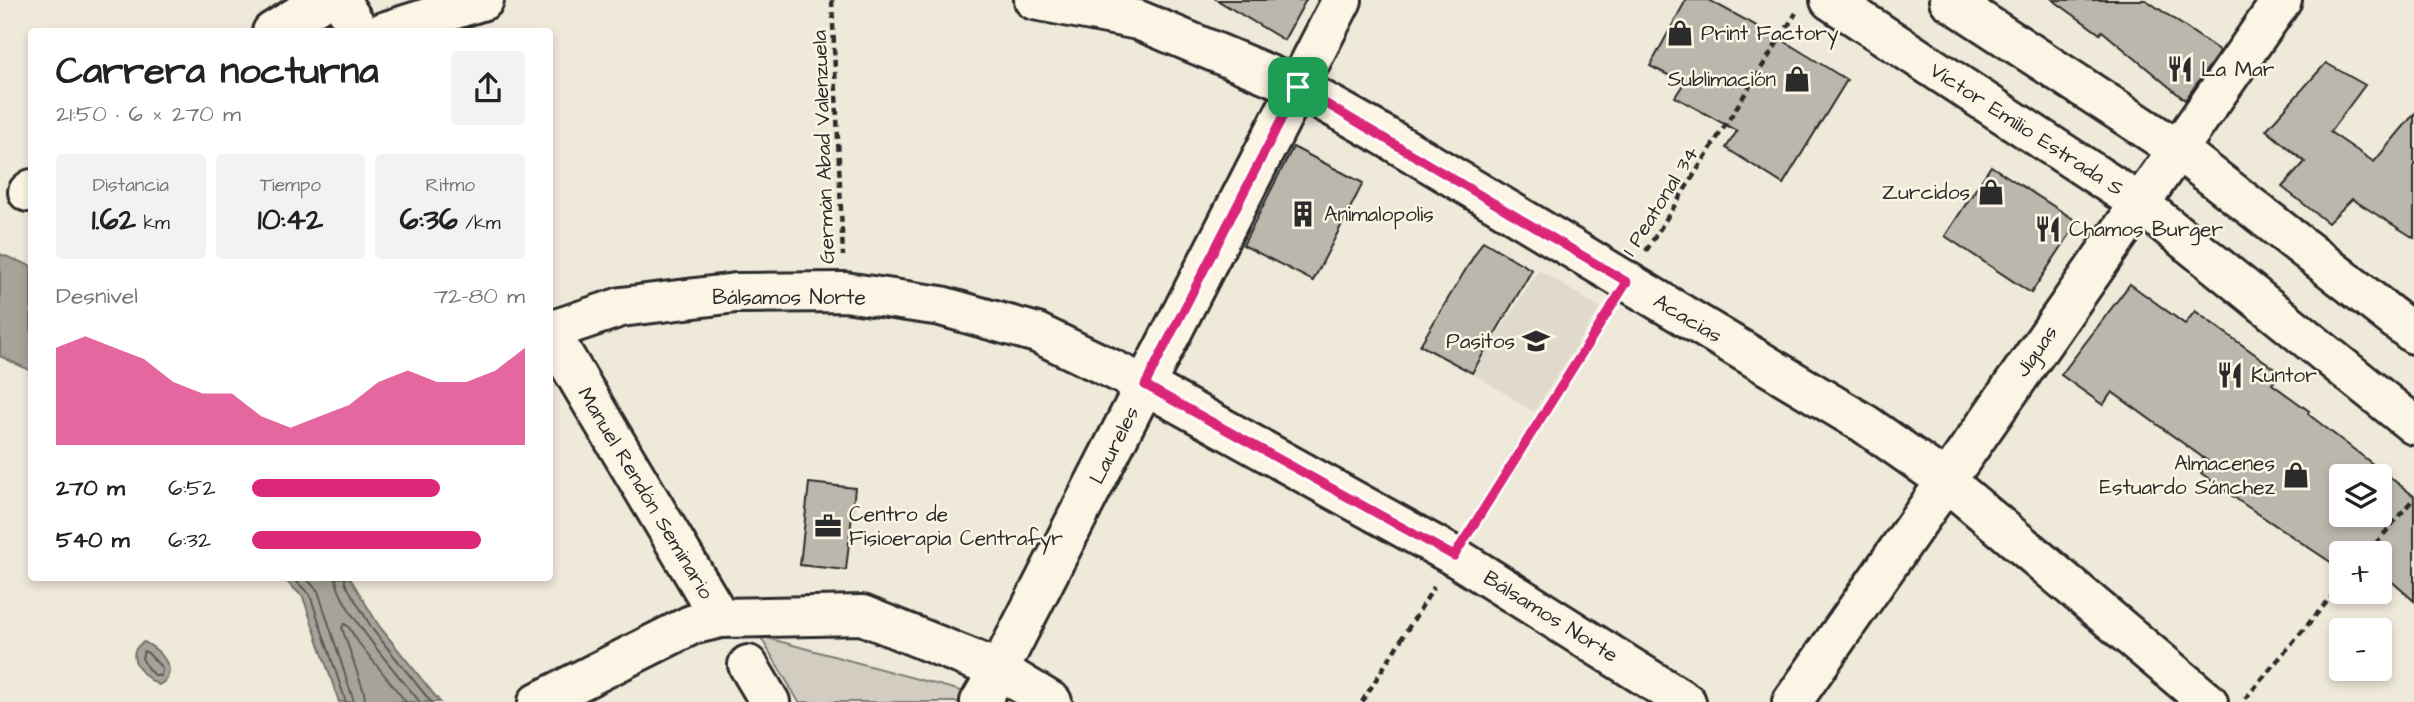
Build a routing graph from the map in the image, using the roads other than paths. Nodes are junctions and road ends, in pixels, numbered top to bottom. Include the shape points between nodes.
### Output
1 (340, 0) edge
2 (484, 0) edge
3 (1034, 0) edge
4 (1342, 0) edge
5 (1949, 0) edge
6 (2282, 0) edge
7 (1814, 6) edge
8 (358, 28) edge
9 (396, 28) edge
10 (1298, 87) junction
11 (2177, 149) junction
12 (2139, 203) junction
13 (553, 331) edge
14 (2414, 334) edge
15 (553, 337) edge
16 (1145, 385) junction
17 (2414, 425) edge
18 (1946, 481) junction
19 (720, 618) junction
20 (748, 665) dead end
21 (999, 670) junction
22 (552, 694) edge
23 (770, 702) edge
24 (980, 702) edge
25 (1052, 702) edge
26 (1686, 702) edge
27 (1792, 702) edge
28 (2208, 702) edge

1 - 8 street
2 - 9 street
3 - 10 street, Acacias via 1138,20
4 - 10 street, Laureles
5 - 11 street
6 - 11 street, Jiguas
7 - 12 street, Víctor Emilio Estrada S
10 - 16 street, Laureles
10 - 18 street, Acacias via 1865,424
11 - 12 street, Jiguas
11 - 14 street
12 - 17 street, Víctor Emilio Estrada S
12 - 18 street, Jiguas
13 - 16 street, Bálsamos Norte via 621,307 736,293 845,292 941,306 1037,333
15 - 19 street, Manuel Rendón Seminario
16 - 21 street, Laureles
16 - 26 street, Bálsamos Norte via 1454,556
18 - 27 street, Jiguas
18 - 28 street, Acacias
19 - 21 street via 862,615
19 - 22 street via 673,633
20 - 23 street
21 - 24 street, Laureles
21 - 25 street

